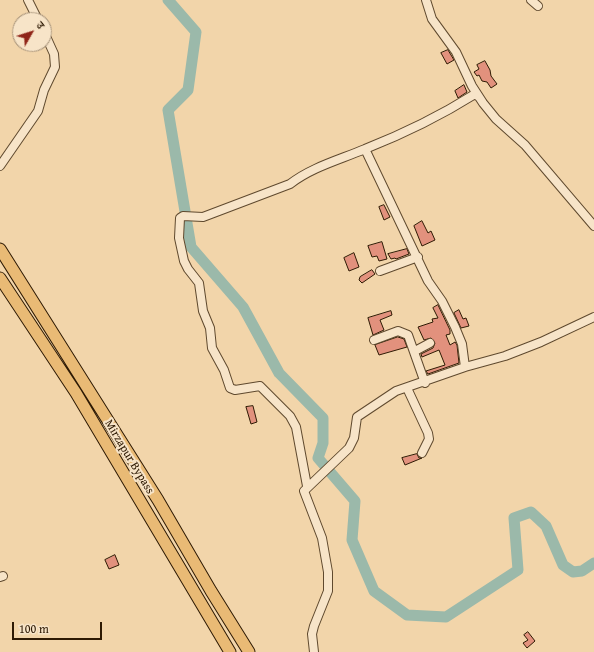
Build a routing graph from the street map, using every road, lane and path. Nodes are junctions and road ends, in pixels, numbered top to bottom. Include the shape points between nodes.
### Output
1 (28, 0) edge
2 (426, 0) edge
3 (531, 0) edge
4 (538, 6) dead end
5 (34, 12) edge
6 (52, 50) edge
7 (479, 97) junction
8 (365, 149) junction
9 (0, 166) edge
10 (594, 226) edge
11 (0, 249) edge
12 (418, 257) junction
13 (380, 271) dead end
14 (0, 278) edge
15 (594, 317) edge
16 (374, 340) dead end
17 (430, 343) dead end
18 (415, 352) junction
19 (465, 367) junction
20 (425, 383) junction
21 (407, 388) junction
22 (422, 453) dead end
23 (308, 486) junction
24 (230, 652) edge
25 (250, 652) edge
26 (314, 652) edge

1 - 5 street
2 - 7 street via 432,19 456,52
3 - 4 street
6 - 9 street via 55,67 38,111
7 - 8 street via 475,94 441,115
7 - 10 street via 496,119 525,145
8 - 12 street
8 - 23 street via 301,175 283,187 212,214 196,218 183,216 179,219 179,238 184,261 199,283 212,348 230,388 235,390 260,386 290,416 299,433
11 - 25 highway
12 - 13 street
12 - 19 street via 428,281 455,327 462,344
14 - 24 highway, Mirzapur Bypass via 76,393
15 - 19 street via 505,356
16 - 18 street via 402,331 408,335
17 - 18 street
18 - 20 street
19 - 20 street
20 - 21 street
21 - 22 street via 428,433 429,439
21 - 23 street via 396,391 358,417 352,444
23 - 26 street via 304,494 322,538 328,579 325,600 314,626

